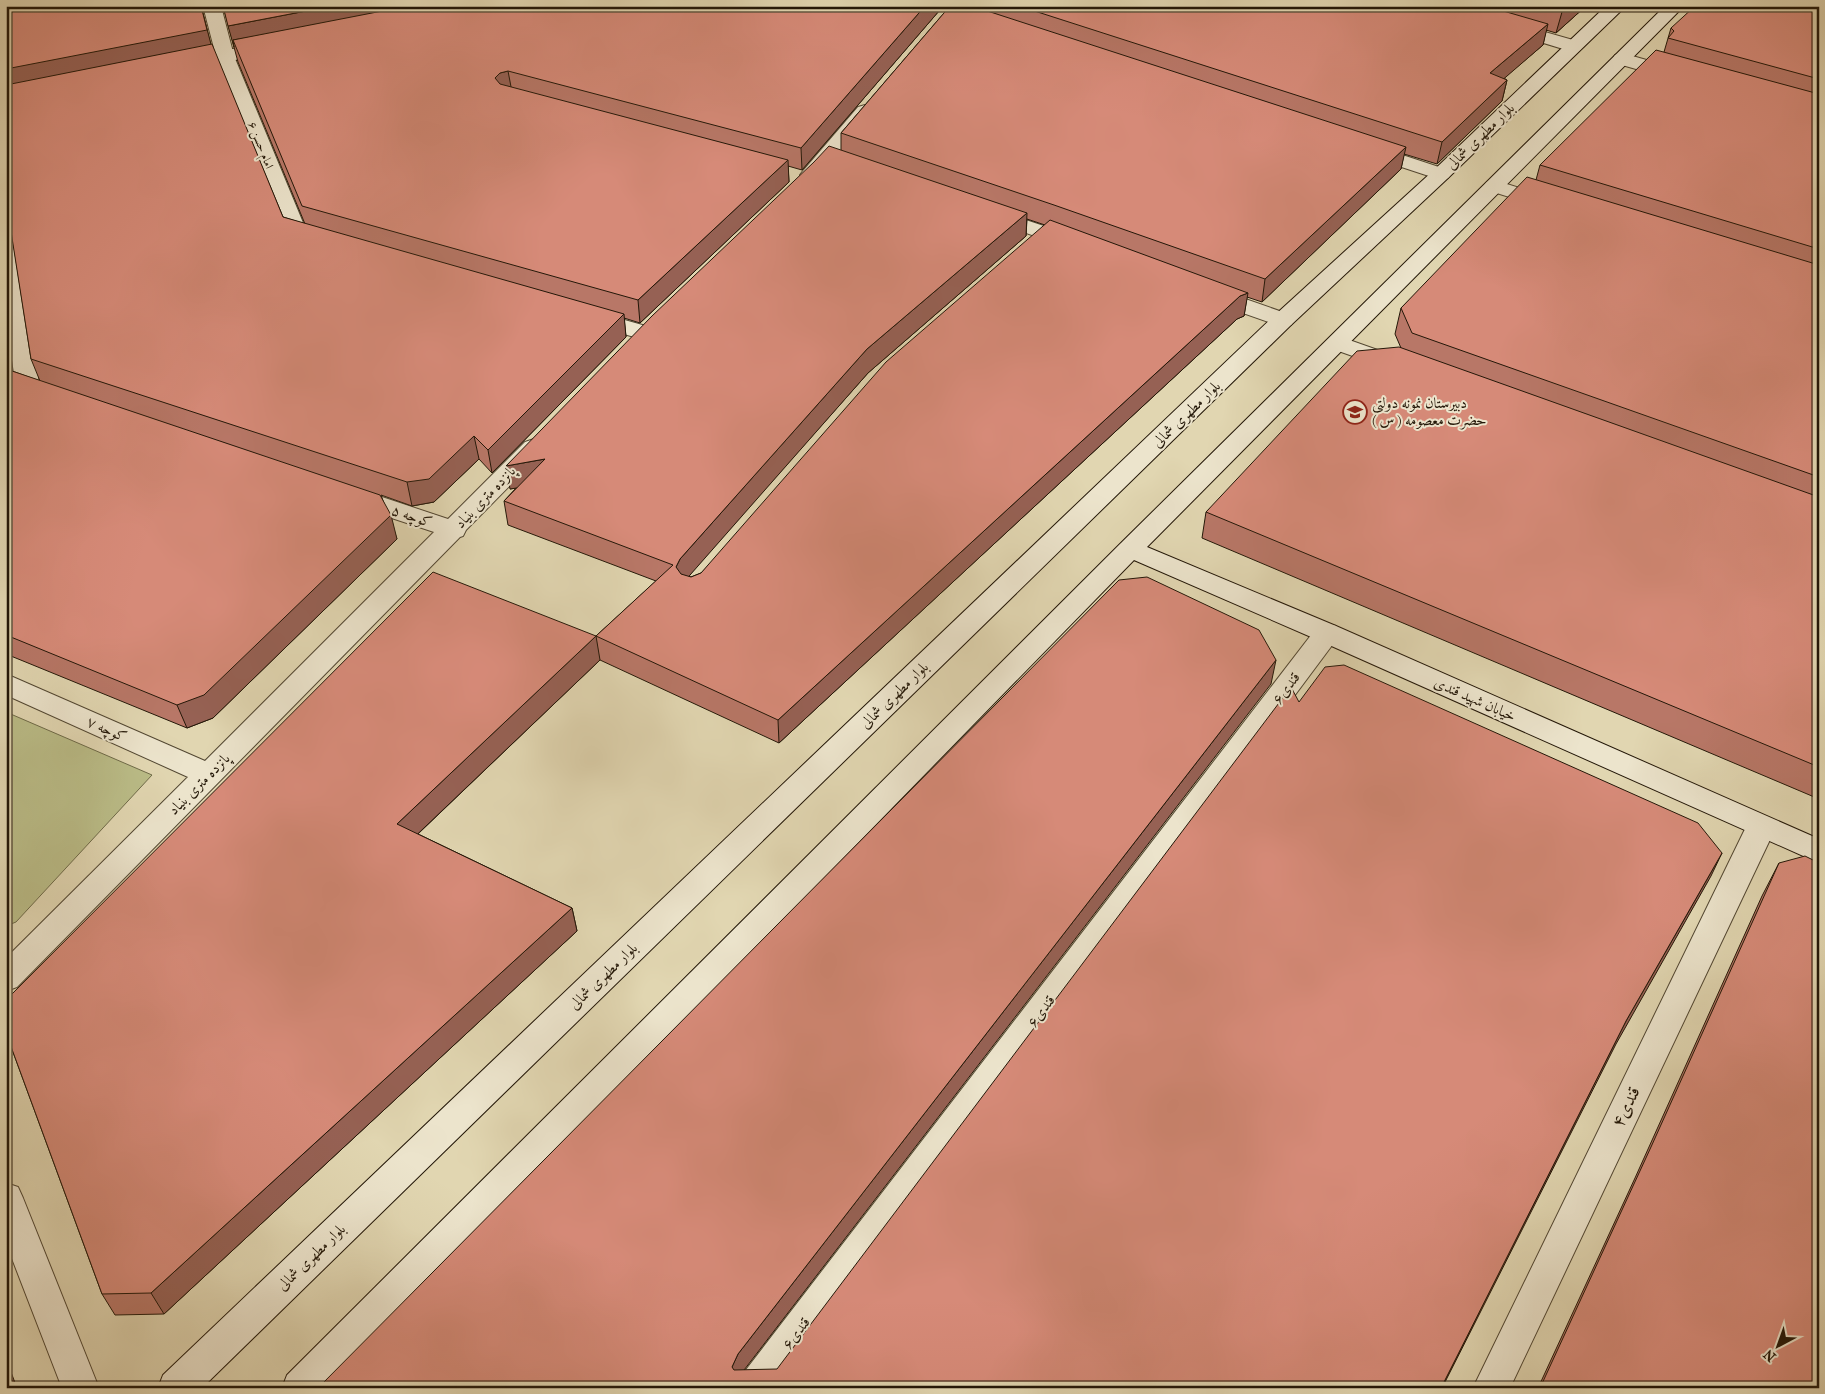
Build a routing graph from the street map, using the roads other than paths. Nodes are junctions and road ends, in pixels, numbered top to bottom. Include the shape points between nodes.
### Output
1 (212, 6) edge
2 (1617, 6) edge
3 (1675, 6) edge
4 (1490, 22) edge
5 (292, 43) edge
6 (1573, 46) junction
7 (225, 56) junction
8 (1622, 59) junction
9 (168, 68) edge
10 (1697, 80) edge
11 (881, 93) edge
12 (1356, 146) edge
13 (1441, 174) junction
14 (796, 182) edge
15 (1494, 186) junction
16 (972, 208) edge
17 (1571, 210) edge
18 (1045, 233) junction
19 (335, 244) edge
20 (6, 248) edge
21 (1091, 250) edge
22 (1024, 252) edge
23 (1191, 287) edge
24 (570, 312) edge
25 (1283, 320) junction
26 (1338, 343) junction
27 (625, 354) edge
28 (1412, 370) edge
29 (76, 403) edge
30 (550, 431) edge
31 (331, 488) edge
32 (454, 530) junction
33 (1130, 549) junction
34 (1327, 634) junction
35 (6, 684) edge
36 (208, 774) junction
37 (1761, 827) junction
38 (1819, 852) edge
39 (6, 978) edge
40 (6, 1198) edge
41 (81, 1388) edge
42 (176, 1388) edge
43 (300, 1388) edge
44 (755, 1388) edge
45 (1491, 1388) edge

1 - 7 street, امام حسن ۶
2 - 6 street, بلوار مطهری شمالی
3 - 8 street
4 - 6 street
5 - 7 street
6 - 13 street, بلوار مطهری شمالی
7 - 9 street
7 - 19 street, امام حسن ۶ via 297,234
8 - 10 street
8 - 15 street
11 - 14 street via 834,162
12 - 13 street
13 - 25 street, بلوار مطهری شمالی
15 - 17 street
15 - 26 street
16 - 18 street
18 - 21 street
18 - 22 street
20 - 29 street via 28,387
23 - 25 street
24 - 27 street via 652,326
25 - 42 street, بلوار مطهری شمالی
26 - 28 street
26 - 33 street
30 - 32 street, پانزده متری بنیاد
31 - 32 street, کوچه ۵
32 - 36 street, پانزده متری بنیاد
33 - 34 street, خیابان شهید قندی
33 - 43 street
34 - 37 street, خیابان شهید قندی
34 - 44 street, قندی۶
35 - 36 street, کوچه ۷
36 - 39 street, پانزده متری بنیاد
37 - 38 street, خیابان شهید قندی
37 - 45 street, قندی۴
40 - 41 street

